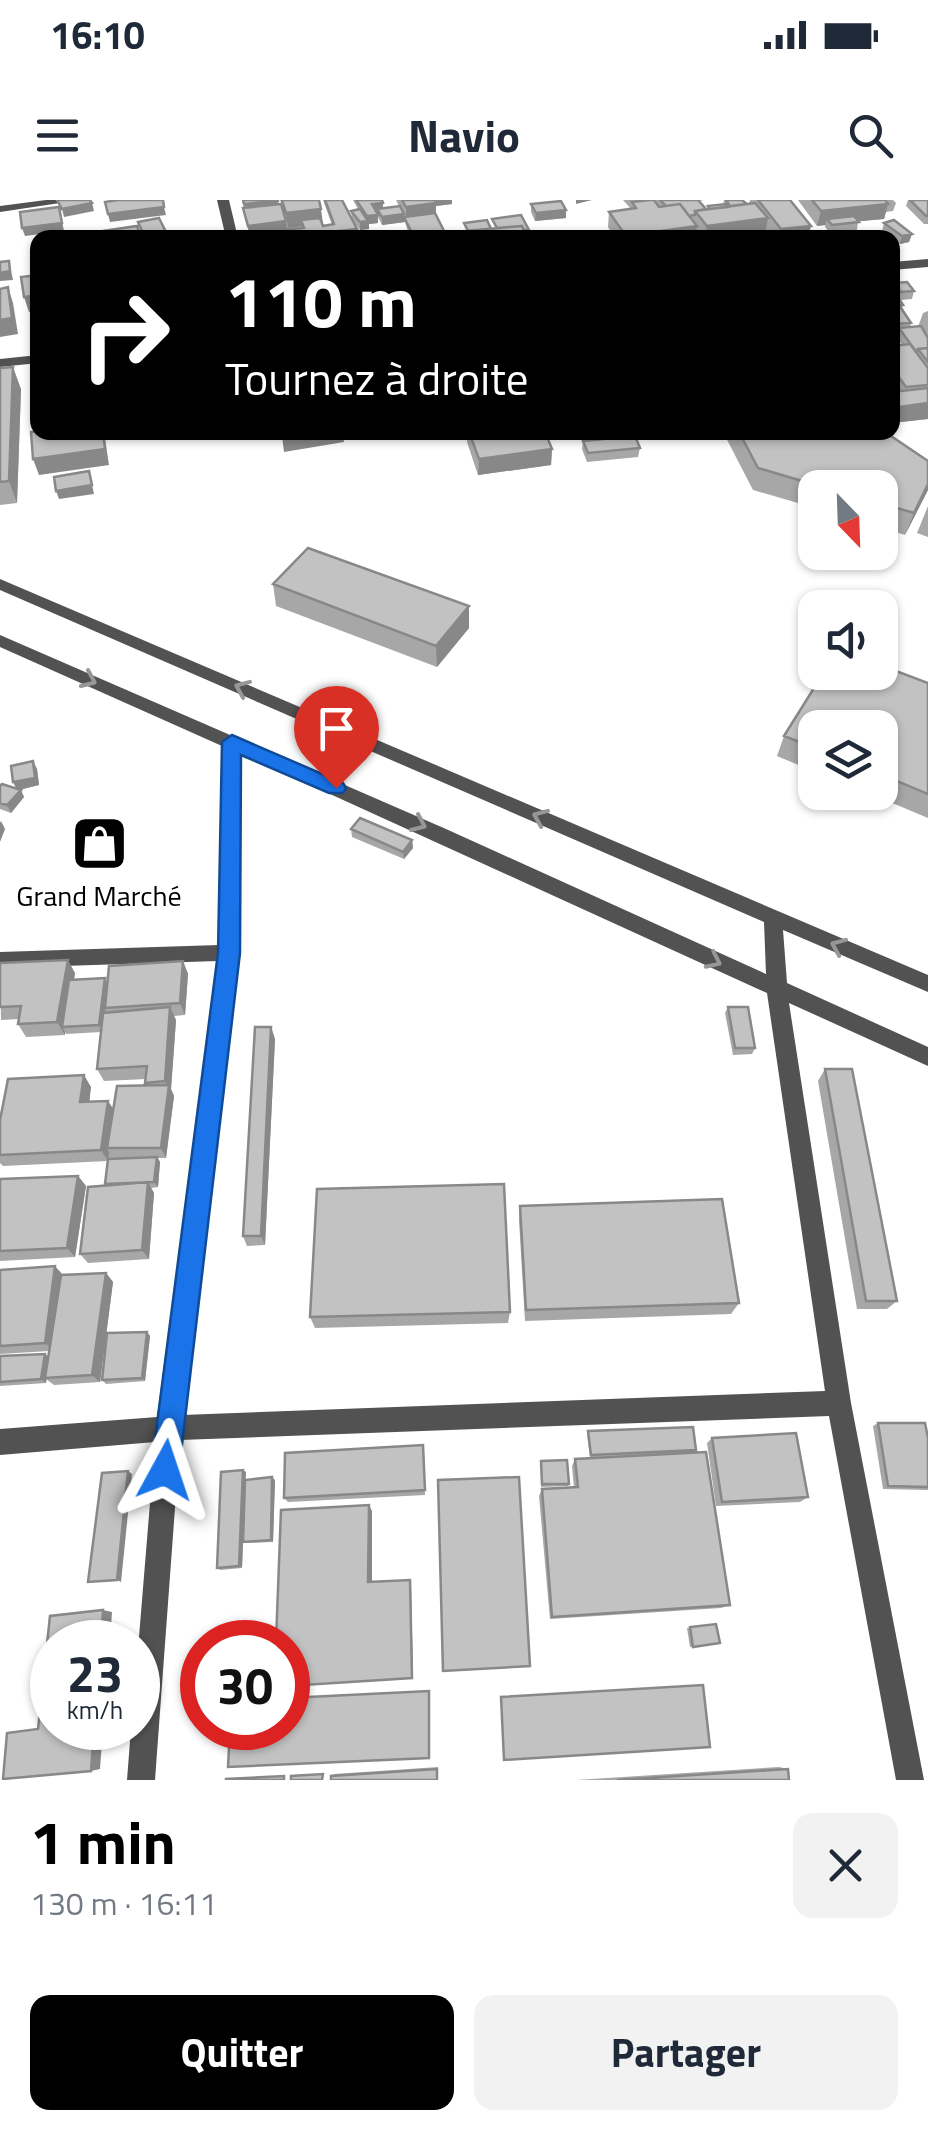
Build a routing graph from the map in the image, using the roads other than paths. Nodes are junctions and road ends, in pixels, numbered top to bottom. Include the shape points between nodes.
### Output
1 (74, 200) edge
2 (223, 200) edge
3 (0, 209) edge
4 (230, 230) edge
5 (30, 360) edge
6 (0, 363) edge
7 (0, 584) edge
8 (0, 641) edge
9 (232, 742) junction
10 (772, 918) junction
11 (229, 953) junction
12 (0, 960) edge
13 (928, 984) edge
14 (777, 991) junction
15 (928, 1057) edge
16 (839, 1403) junction
17 (168, 1431) junction
18 (0, 1442) edge
19 (142, 1780) edge
20 (910, 1780) edge

1 - 3 street
2 - 4 street
5 - 6 street
10 -> 7 street
8 -> 9 street
9 - 11 street
9 -> 14 street
13 -> 10 street
10 - 14 street
11 - 12 street
11 - 17 street
14 - 15 street
14 - 16 street
16 - 17 street
16 - 20 street
17 - 18 street
17 - 19 street

